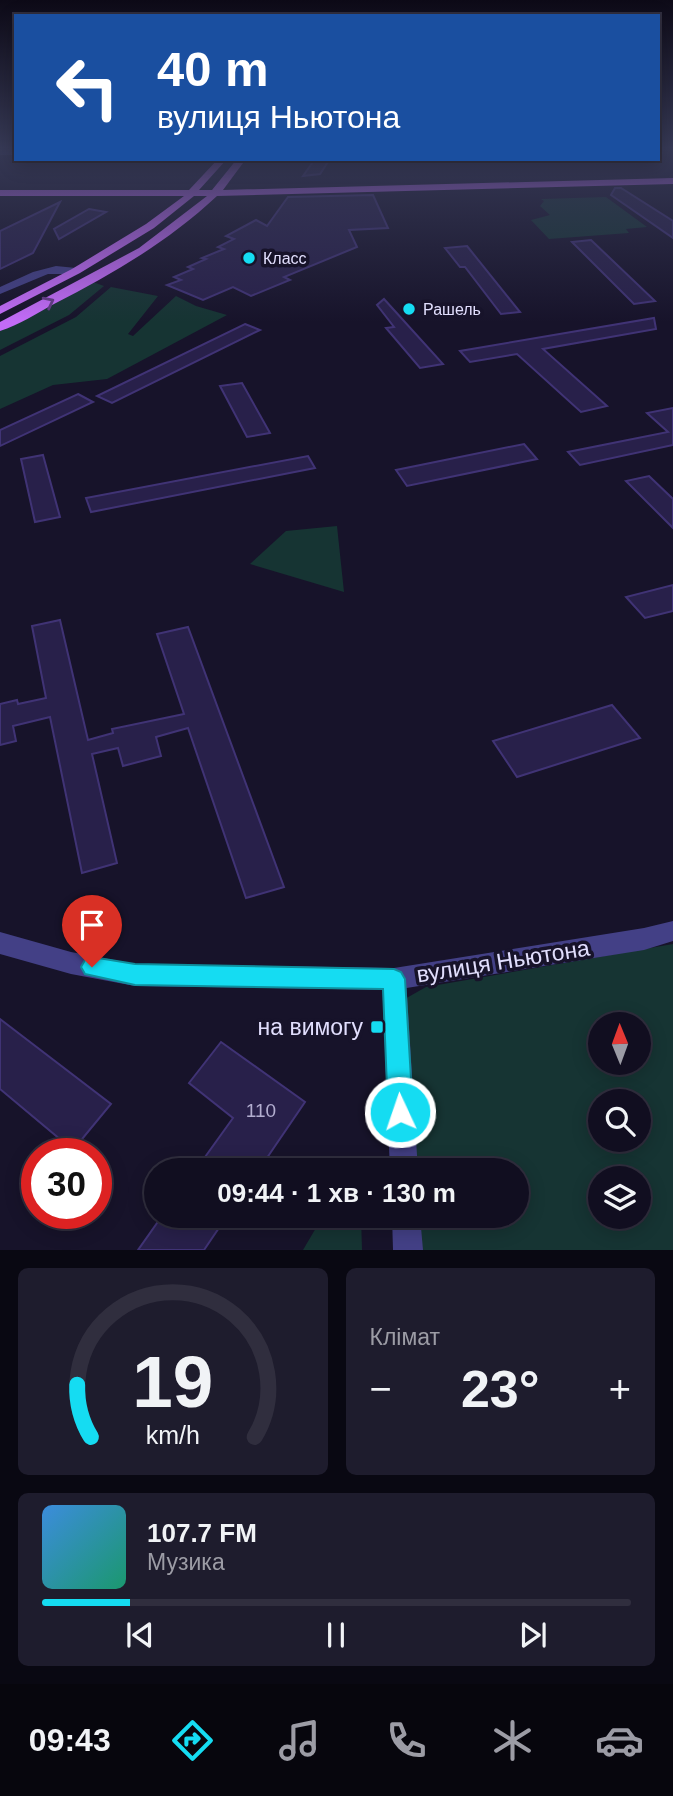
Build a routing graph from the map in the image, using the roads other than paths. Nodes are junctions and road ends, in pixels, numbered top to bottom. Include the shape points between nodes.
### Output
1 (175, 206) edge
2 (199, 206) edge
3 (76, 271) junction
4 (96, 276) junction
5 (0, 291) edge
6 (0, 311) edge
7 (0, 327) edge
8 (673, 931) edge
9 (0, 943) edge
10 (394, 979) junction
11 (403, 1158) edge
12 (407, 1228) edge
13 (408, 1250) edge

1 - 3 main road
2 - 4 main road
3 - 4 main road
3 - 5 street via 50,270
3 - 6 main road
7 -> 4 main road
8 - 10 street, вулиця Ньютона
9 - 10 street, вулиця Ньютона via 135,975
10 - 11 street
12 - 13 street

